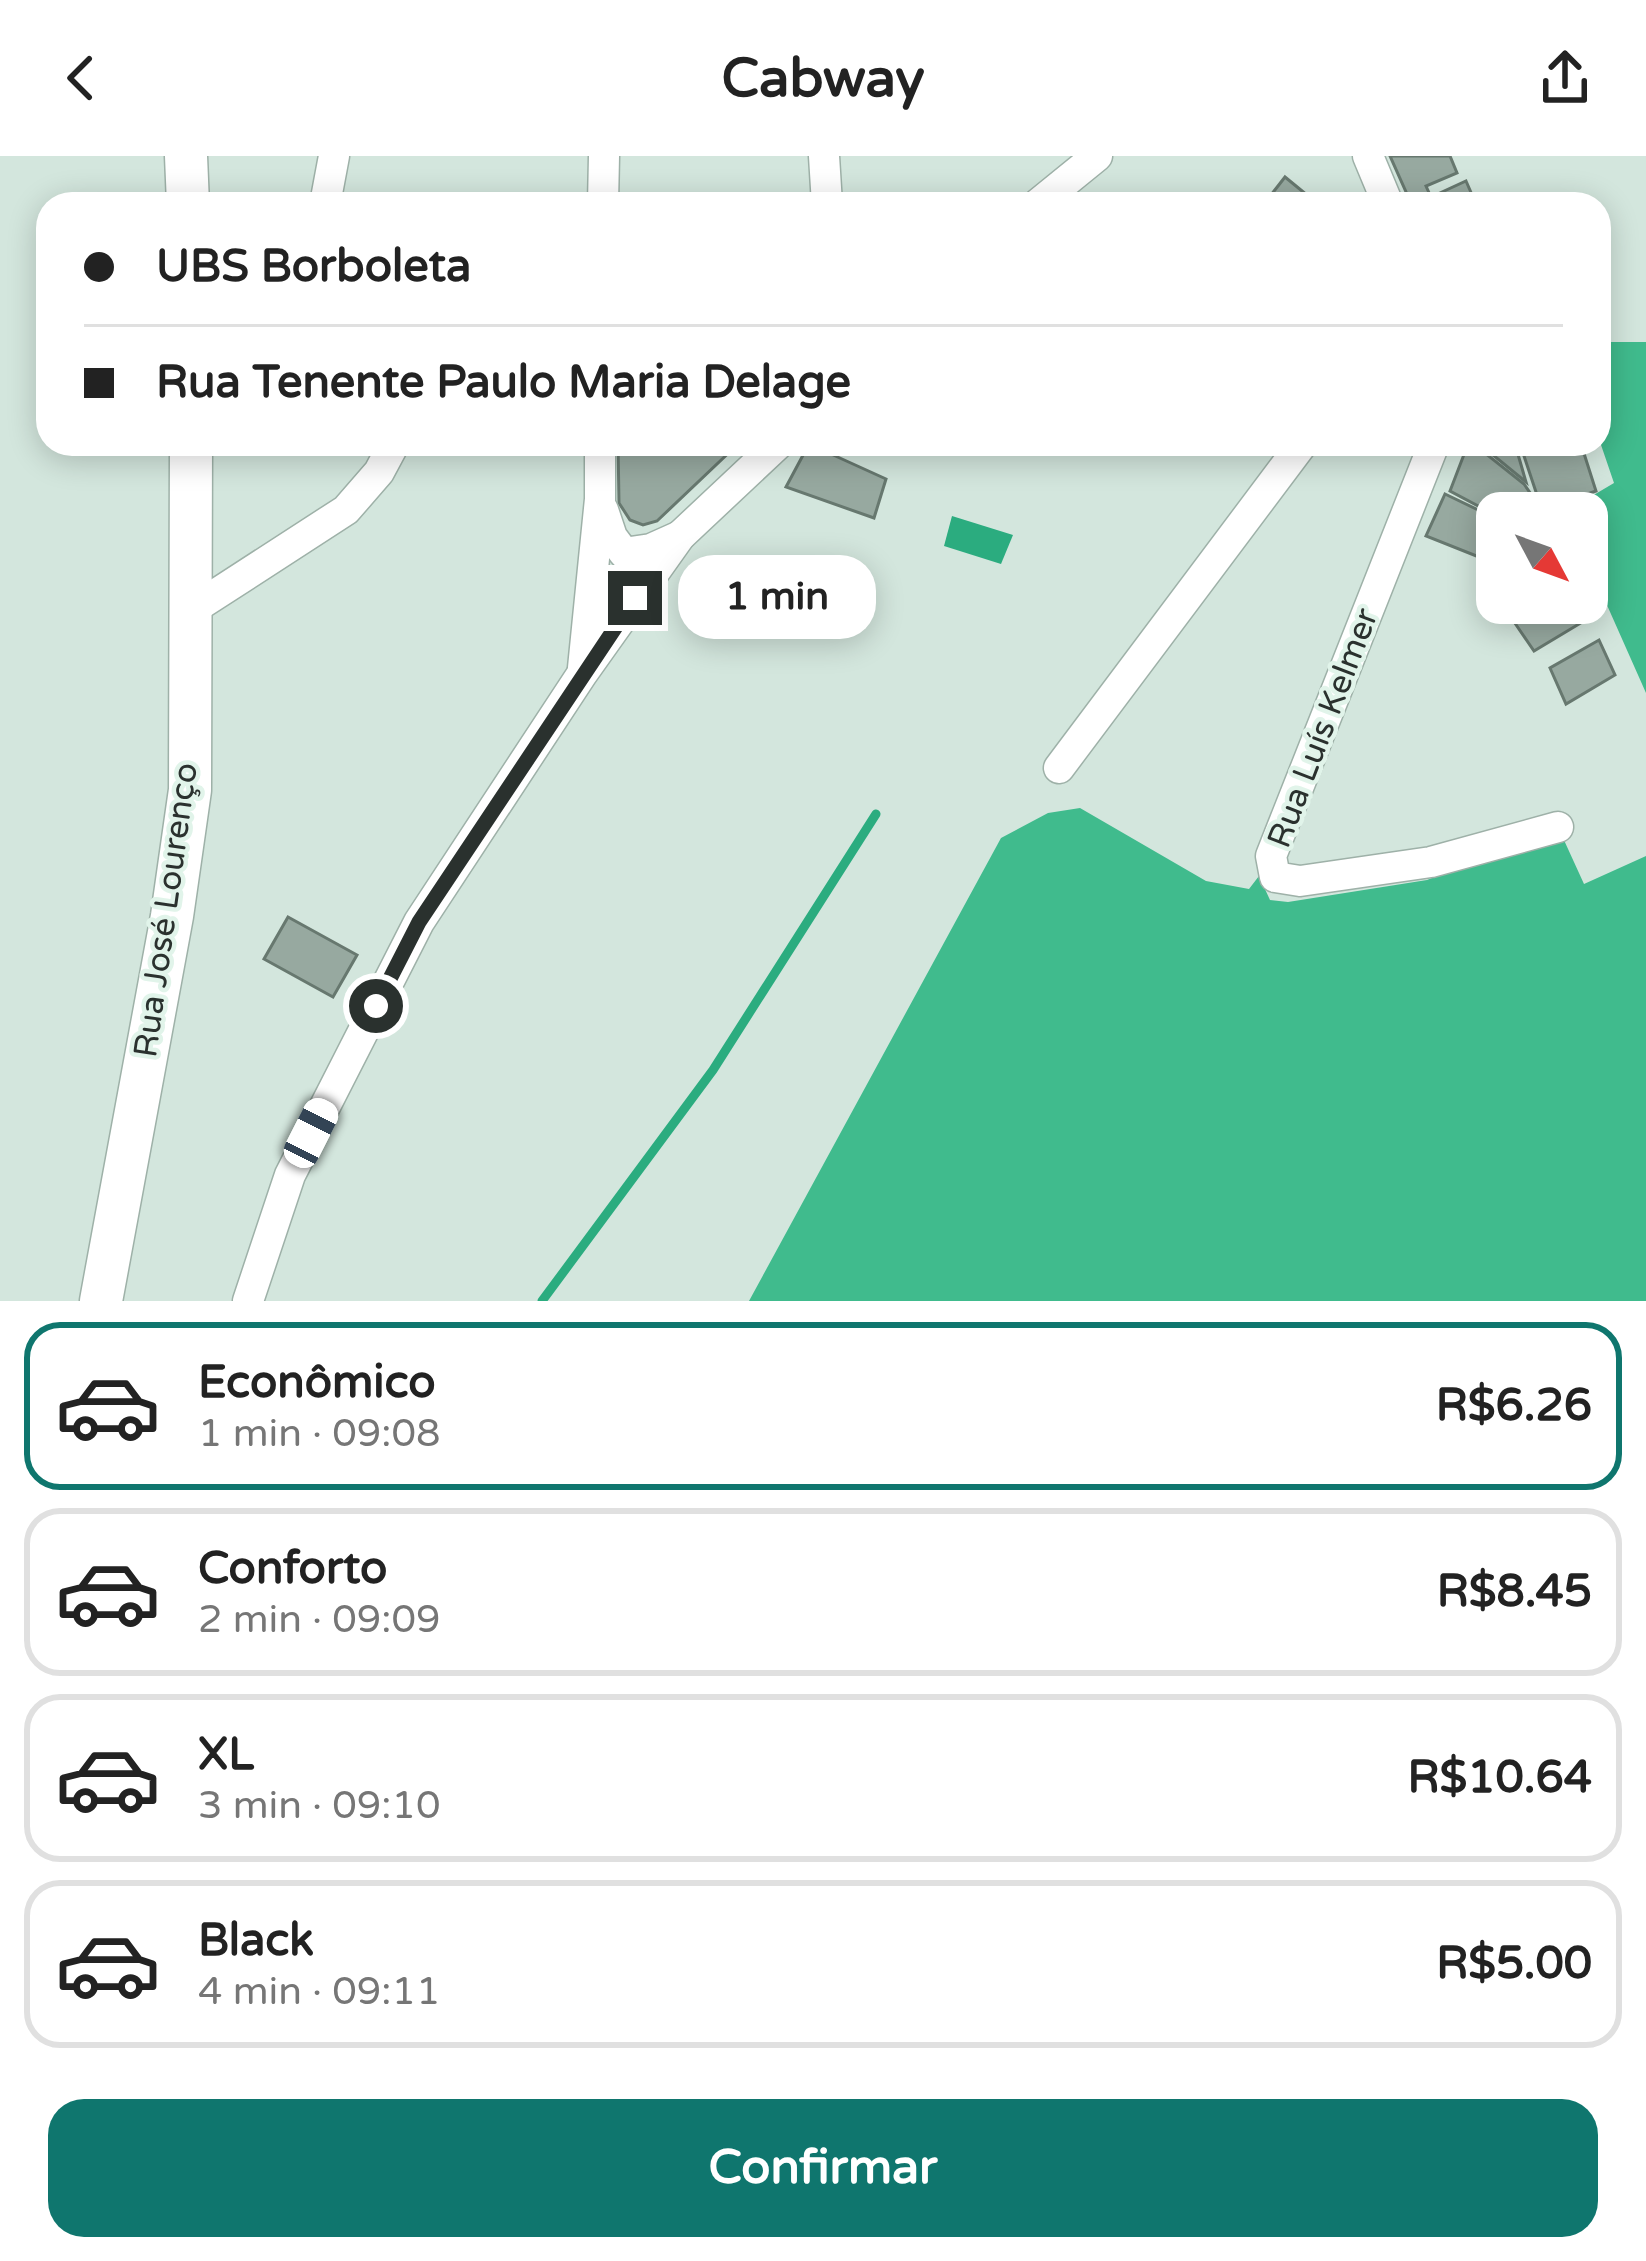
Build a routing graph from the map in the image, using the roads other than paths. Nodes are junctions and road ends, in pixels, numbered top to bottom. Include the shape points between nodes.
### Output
1 (186, 156) edge
2 (334, 156) edge
3 (604, 156) edge
4 (824, 156) edge
5 (1097, 156) edge
6 (1368, 156) edge
7 (188, 192) edge
8 (327, 192) edge
9 (604, 192) edge
10 (826, 192) edge
11 (1053, 192) edge
12 (1383, 192) edge
13 (191, 456) edge
14 (388, 456) edge
15 (599, 456) edge
16 (765, 456) edge
17 (1293, 456) edge
18 (1429, 456) edge
19 (600, 499) junction
20 (680, 536) junction
21 (624, 553) junction
22 (590, 585) junction
23 (631, 603) junction
24 (190, 611) junction
25 (582, 674) junction
26 (1059, 768) dead end
27 (1558, 827) dead end
28 (101, 1301) edge
29 (248, 1301) edge

1 - 7 street
2 - 8 street
3 - 9 street
4 - 10 street
5 - 11 street
6 - 12 street
13 - 24 street, Rua José Lourenço
14 - 24 street via 346,510
15 - 19 street
16 - 20 street
17 - 26 street
18 - 27 street, Rua Luís Kelmer via 1271,856 1275,877 1300,881 1431,862
19 - 21 street
19 - 22 street
20 - 21 street
20 - 23 street
21 - 22 street via 612,555
21 - 23 street via 640,568
22 - 23 street via 592,605 604,615
22 - 25 street
23 - 25 street
24 - 28 street, Rua José Lourenço via 190,790
25 - 29 street via 419,922 290,1175

